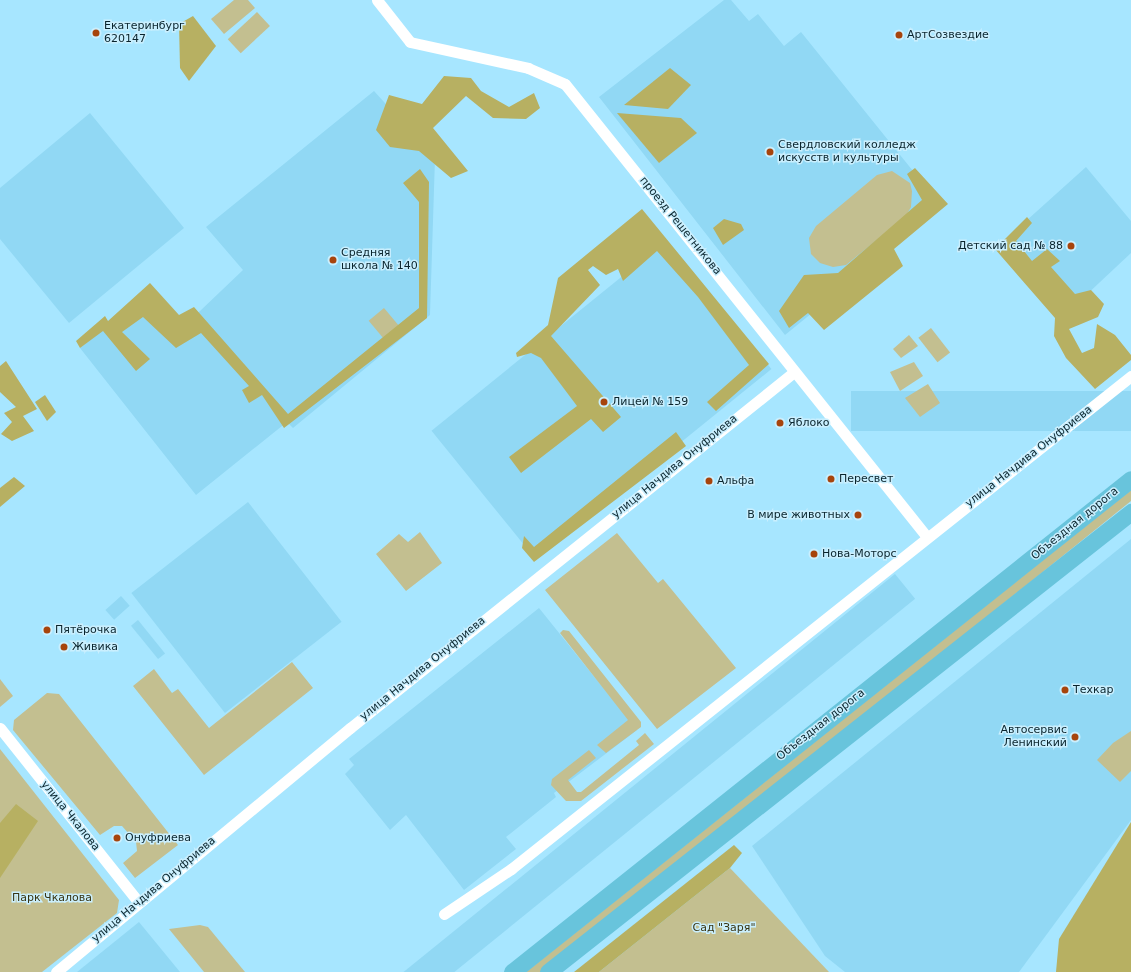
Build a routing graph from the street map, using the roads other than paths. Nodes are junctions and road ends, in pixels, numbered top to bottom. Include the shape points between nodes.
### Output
1 (378, 0) edge
2 (794, 372) junction
3 (1131, 376) edge
4 (1131, 479) edge
5 (1131, 512) edge
6 (927, 537) junction
7 (0, 728) edge
8 (139, 903) junction
9 (444, 914) dead end
10 (56, 972) edge
11 (512, 972) edge
12 (548, 972) edge

1 - 2 street, проезд Решетникова via 410,42 528,68 565,84
2 - 6 street, проезд Решетникова
2 - 8 street, улица Начдива Онуфриева via 350,728
3 - 6 street, улица Начдива Онуфриева
4 - 11 main road, Объездная дорога
5 - 12 main road
6 - 9 street, улица Начдива Онуфриева via 511,869 462,906
7 - 8 street, улица Чкалова
8 - 10 street, улица Начдива Онуфриева

